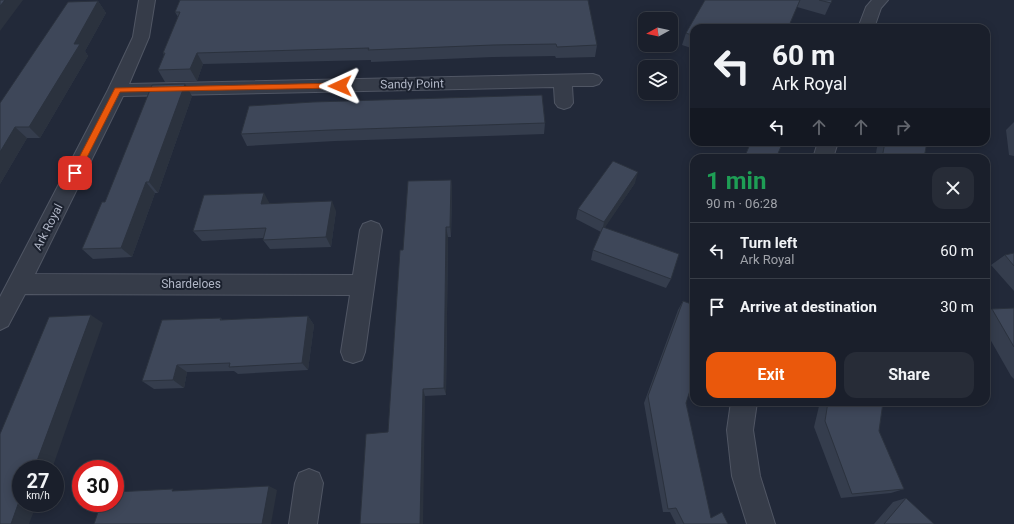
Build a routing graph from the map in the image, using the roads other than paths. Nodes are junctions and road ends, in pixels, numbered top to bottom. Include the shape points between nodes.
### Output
1 (147, 0) edge
2 (880, 0) edge
3 (868, 24) edge
4 (593, 80) dead end
5 (562, 81) junction
6 (117, 90) junction
7 (564, 103) dead end
8 (371, 230) dead end
9 (19, 284) junction
10 (363, 285) junction
11 (0, 319) edge
12 (353, 352) dead end
13 (743, 406) edge
14 (309, 483) dead end
15 (303, 524) edge
16 (761, 524) edge

1 - 6 street, Ark Royal via 141,37
2 - 3 street via 874,7
4 - 5 street, Sandy Point
5 - 6 street, Sandy Point
5 - 7 street
6 - 9 street, Ark Royal
8 - 10 street
9 - 10 street, Shardeloes
9 - 11 street, Ark Royal
10 - 12 street
13 - 16 street via 740,430 746,476
14 - 15 street

